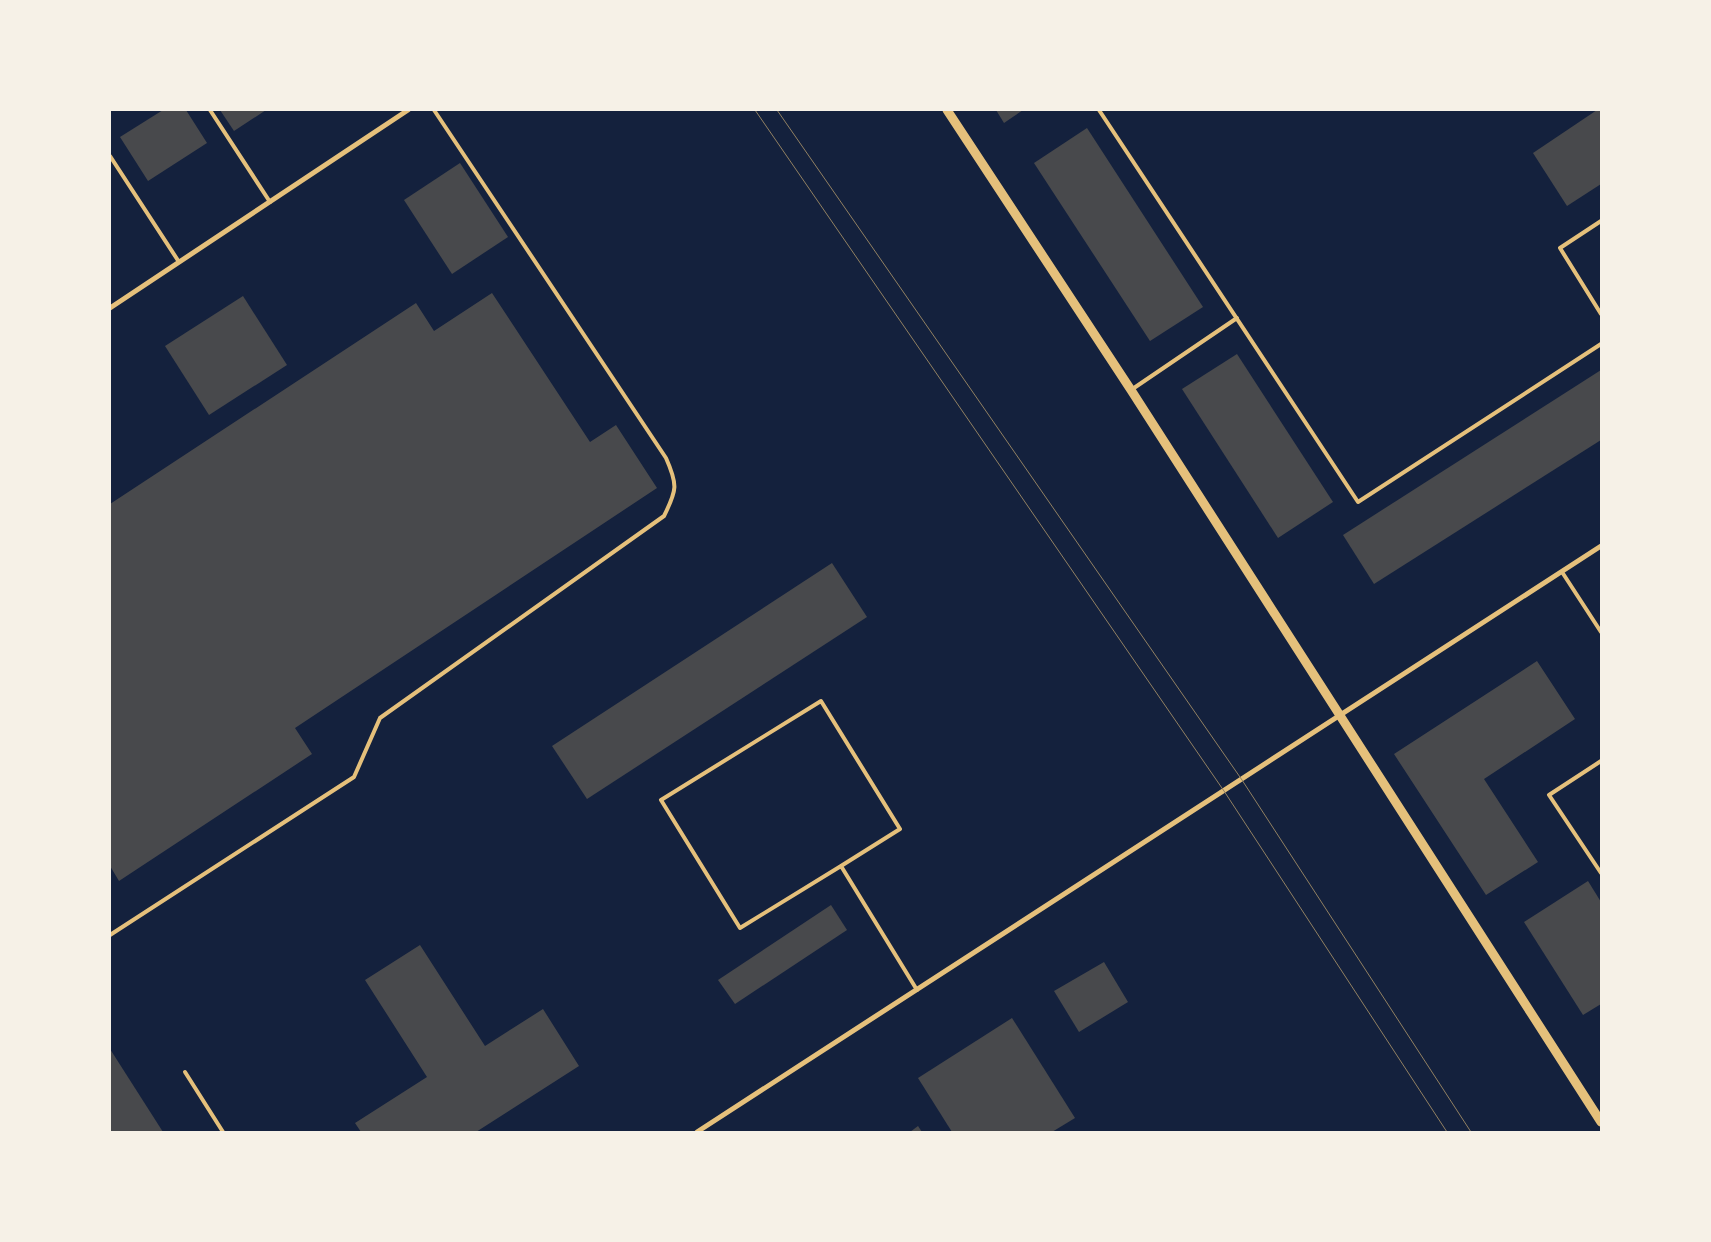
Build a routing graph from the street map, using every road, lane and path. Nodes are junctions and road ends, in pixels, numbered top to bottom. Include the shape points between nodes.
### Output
1 (210, 110) edge
2 (408, 110) edge
3 (434, 110) edge
4 (948, 110) edge
5 (1099, 110) edge
6 (110, 156) edge
7 (270, 202) junction
8 (1601, 221) edge
9 (179, 262) junction
10 (110, 308) edge
11 (1601, 314) edge
12 (1237, 318) junction
13 (1601, 344) edge
14 (1131, 390) junction
15 (1601, 546) edge
16 (1562, 572) junction
17 (1601, 632) edge
18 (1341, 716) junction
19 (1601, 761) edge
20 (841, 866) junction
21 (1601, 873) edge
22 (110, 935) edge
23 (917, 990) junction
24 (185, 1072) dead end
25 (1601, 1122) edge
26 (223, 1132) edge
27 (698, 1132) edge

1 - 7 lane
2 - 7 street
3 - 22 lane via 666,458 675,479 673,498 664,516 380,718 354,777
4 - 14 street
5 - 12 lane
6 - 9 lane
7 - 9 street
8 - 11 lane via 1560,248
9 - 10 street
12 - 13 lane via 1358,502
12 - 14 lane
14 - 18 street
15 - 16 street
16 - 17 lane
16 - 18 street
18 - 23 street
18 - 25 street
19 - 21 lane via 1550,795
20 - 20 lane via 740,928 661,800 821,701 900,829
20 - 23 lane
23 - 27 street
24 - 26 lane

